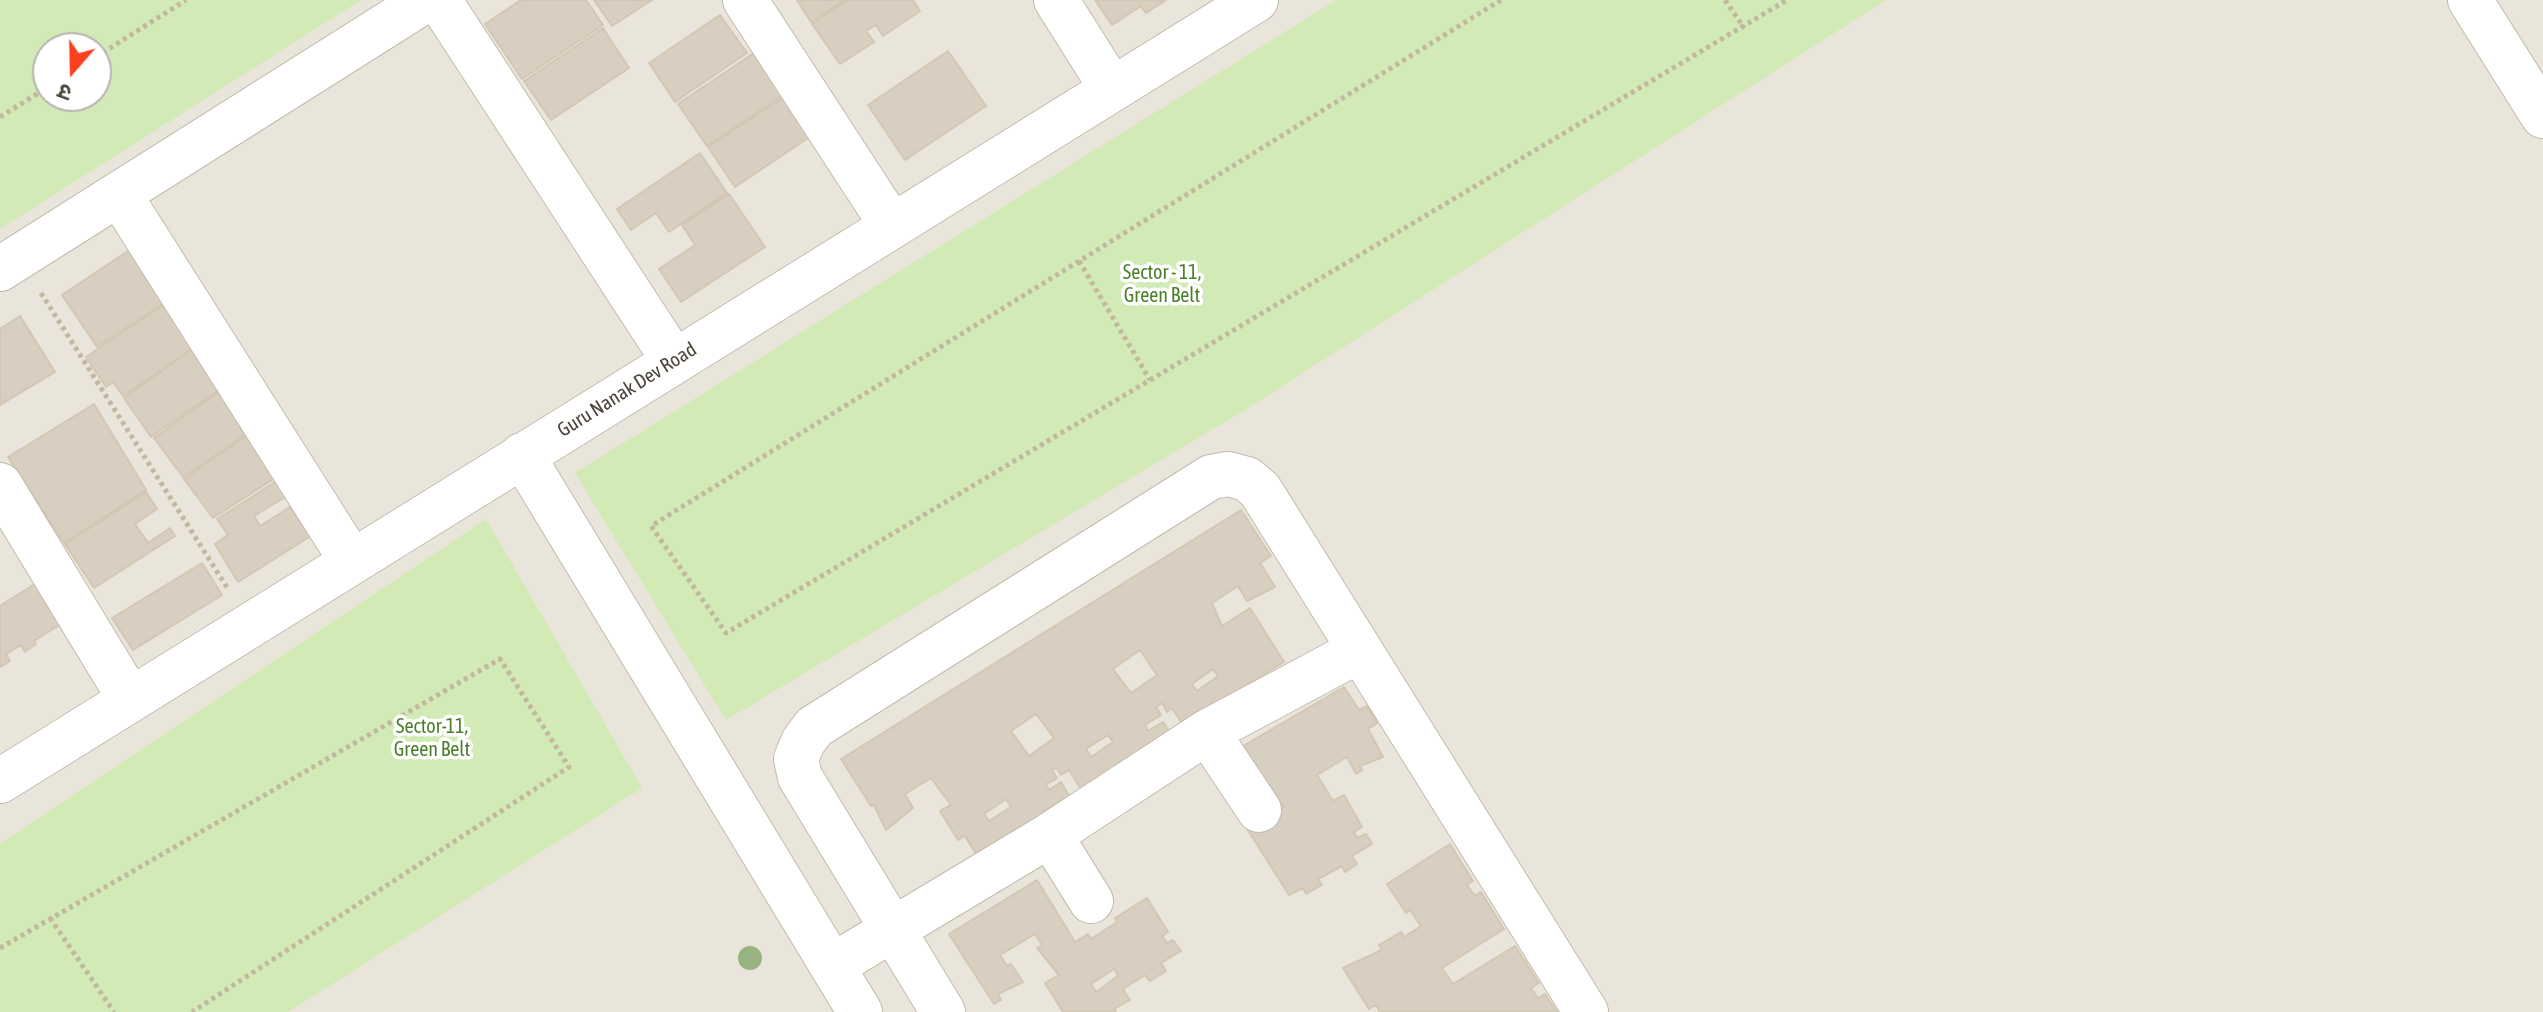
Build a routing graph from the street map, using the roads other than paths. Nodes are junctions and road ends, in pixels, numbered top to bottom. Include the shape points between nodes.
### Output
1 (426, 0) edge
2 (439, 0) edge
3 (745, 0) edge
4 (1056, 0) edge
5 (1256, 0) edge
6 (2470, 0) edge
7 (1112, 89) junction
8 (2543, 116) edge
9 (119, 194) junction
10 (892, 226) junction
11 (9, 263) edge
12 (674, 361) junction
13 (522, 455) junction
14 (0, 485) edge
15 (351, 560) junction
16 (1360, 650) junction
17 (130, 699) junction
18 (1207, 732) junction
19 (0, 781) edge
20 (1259, 810) dead end
21 (1050, 835) junction
22 (1091, 901) dead end
23 (892, 930) junction
24 (832, 966) junction
25 (860, 1012) edge
26 (943, 1012) edge
27 (1586, 1012) edge

1 - 9 street
2 - 12 street
3 - 10 street
4 - 7 street
5 - 7 street, Guru Nanak Dev Road
6 - 8 street
7 - 10 street, Guru Nanak Dev Road
9 - 11 street
9 - 15 street
10 - 12 street, Guru Nanak Dev Road
12 - 13 street, Guru Nanak Dev Road
13 - 15 street, Guru Nanak Dev Road
13 - 24 street
14 - 17 street
15 - 17 street, Guru Nanak Dev Road
16 - 18 street
16 - 23 street via 1260,490 1247,479 1211,477 814,727 803,742 796,759 800,777
16 - 27 street
17 - 19 street, Guru Nanak Dev Road
18 - 20 street
18 - 21 street
21 - 22 street
21 - 23 street
23 - 24 street
23 - 26 street
24 - 25 street

